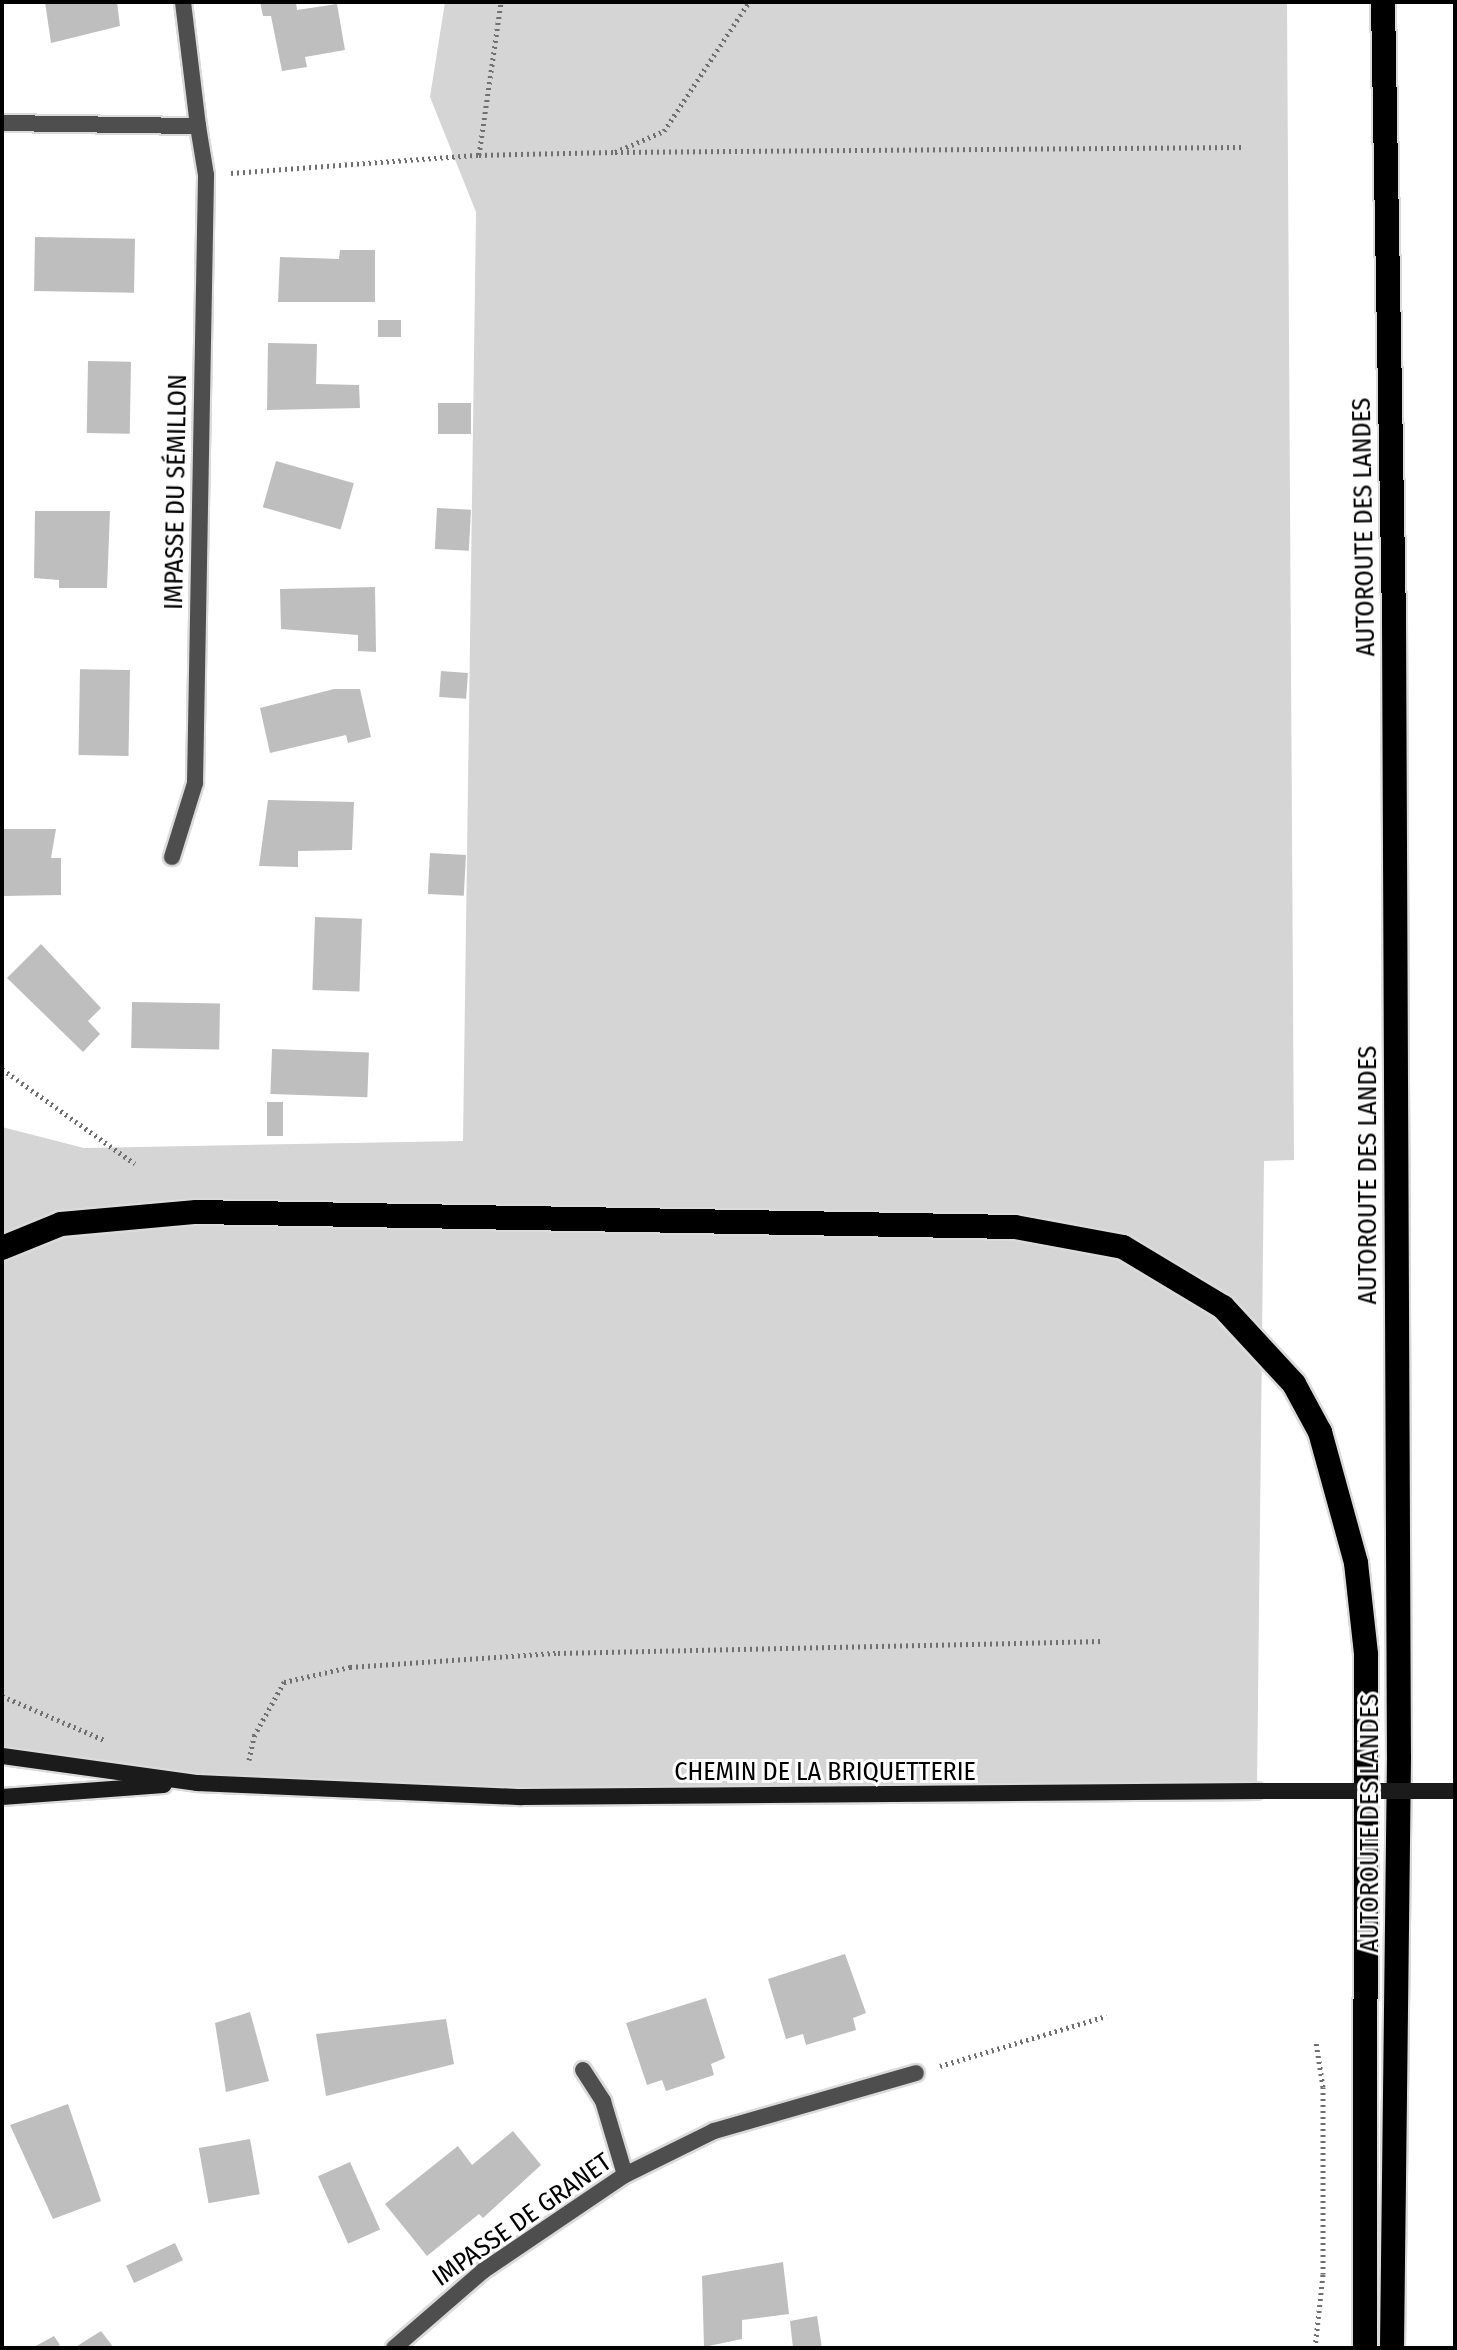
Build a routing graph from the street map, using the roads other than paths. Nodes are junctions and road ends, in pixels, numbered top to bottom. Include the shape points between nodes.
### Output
1 (183, 2) edge
2 (1383, 2) edge
3 (2, 123) edge
4 (198, 126) junction
5 (172, 857) dead end
6 (2, 1248) edge
7 (2, 1756) edge
8 (197, 1783) junction
9 (1455, 1791) edge
10 (2, 1797) edge
11 (583, 2070) dead end
12 (916, 2073) road end
13 (625, 2175) junction
14 (394, 2348) edge
15 (1365, 2348) edge
16 (1392, 2348) edge

1 - 4 street, IMPASSE DU SÉMILLON
2 - 16 highway, AUTOROUTE DES LANDES via 1397,1330
3 - 4 street
4 - 5 street, IMPASSE DU SÉMILLON via 206,175 195,783
6 - 15 highway via 61,1224 196,1212 1015,1227 1123,1247 1223,1307 1294,1384 1320,1432 1356,1563 1366,1654
7 - 8 street, CHEMIN DE LA BRIQUETTERIE
8 - 9 street, CHEMIN DE LA BRIQUETTERIE, bridge via 522,1797
8 - 10 street, CHEMIN DE LA BRIQUETTERIE
11 - 13 street via 603,2101
12 - 13 street, IMPASSE DE GRANET via 714,2131
13 - 14 street, IMPASSE DE GRANET via 483,2271

